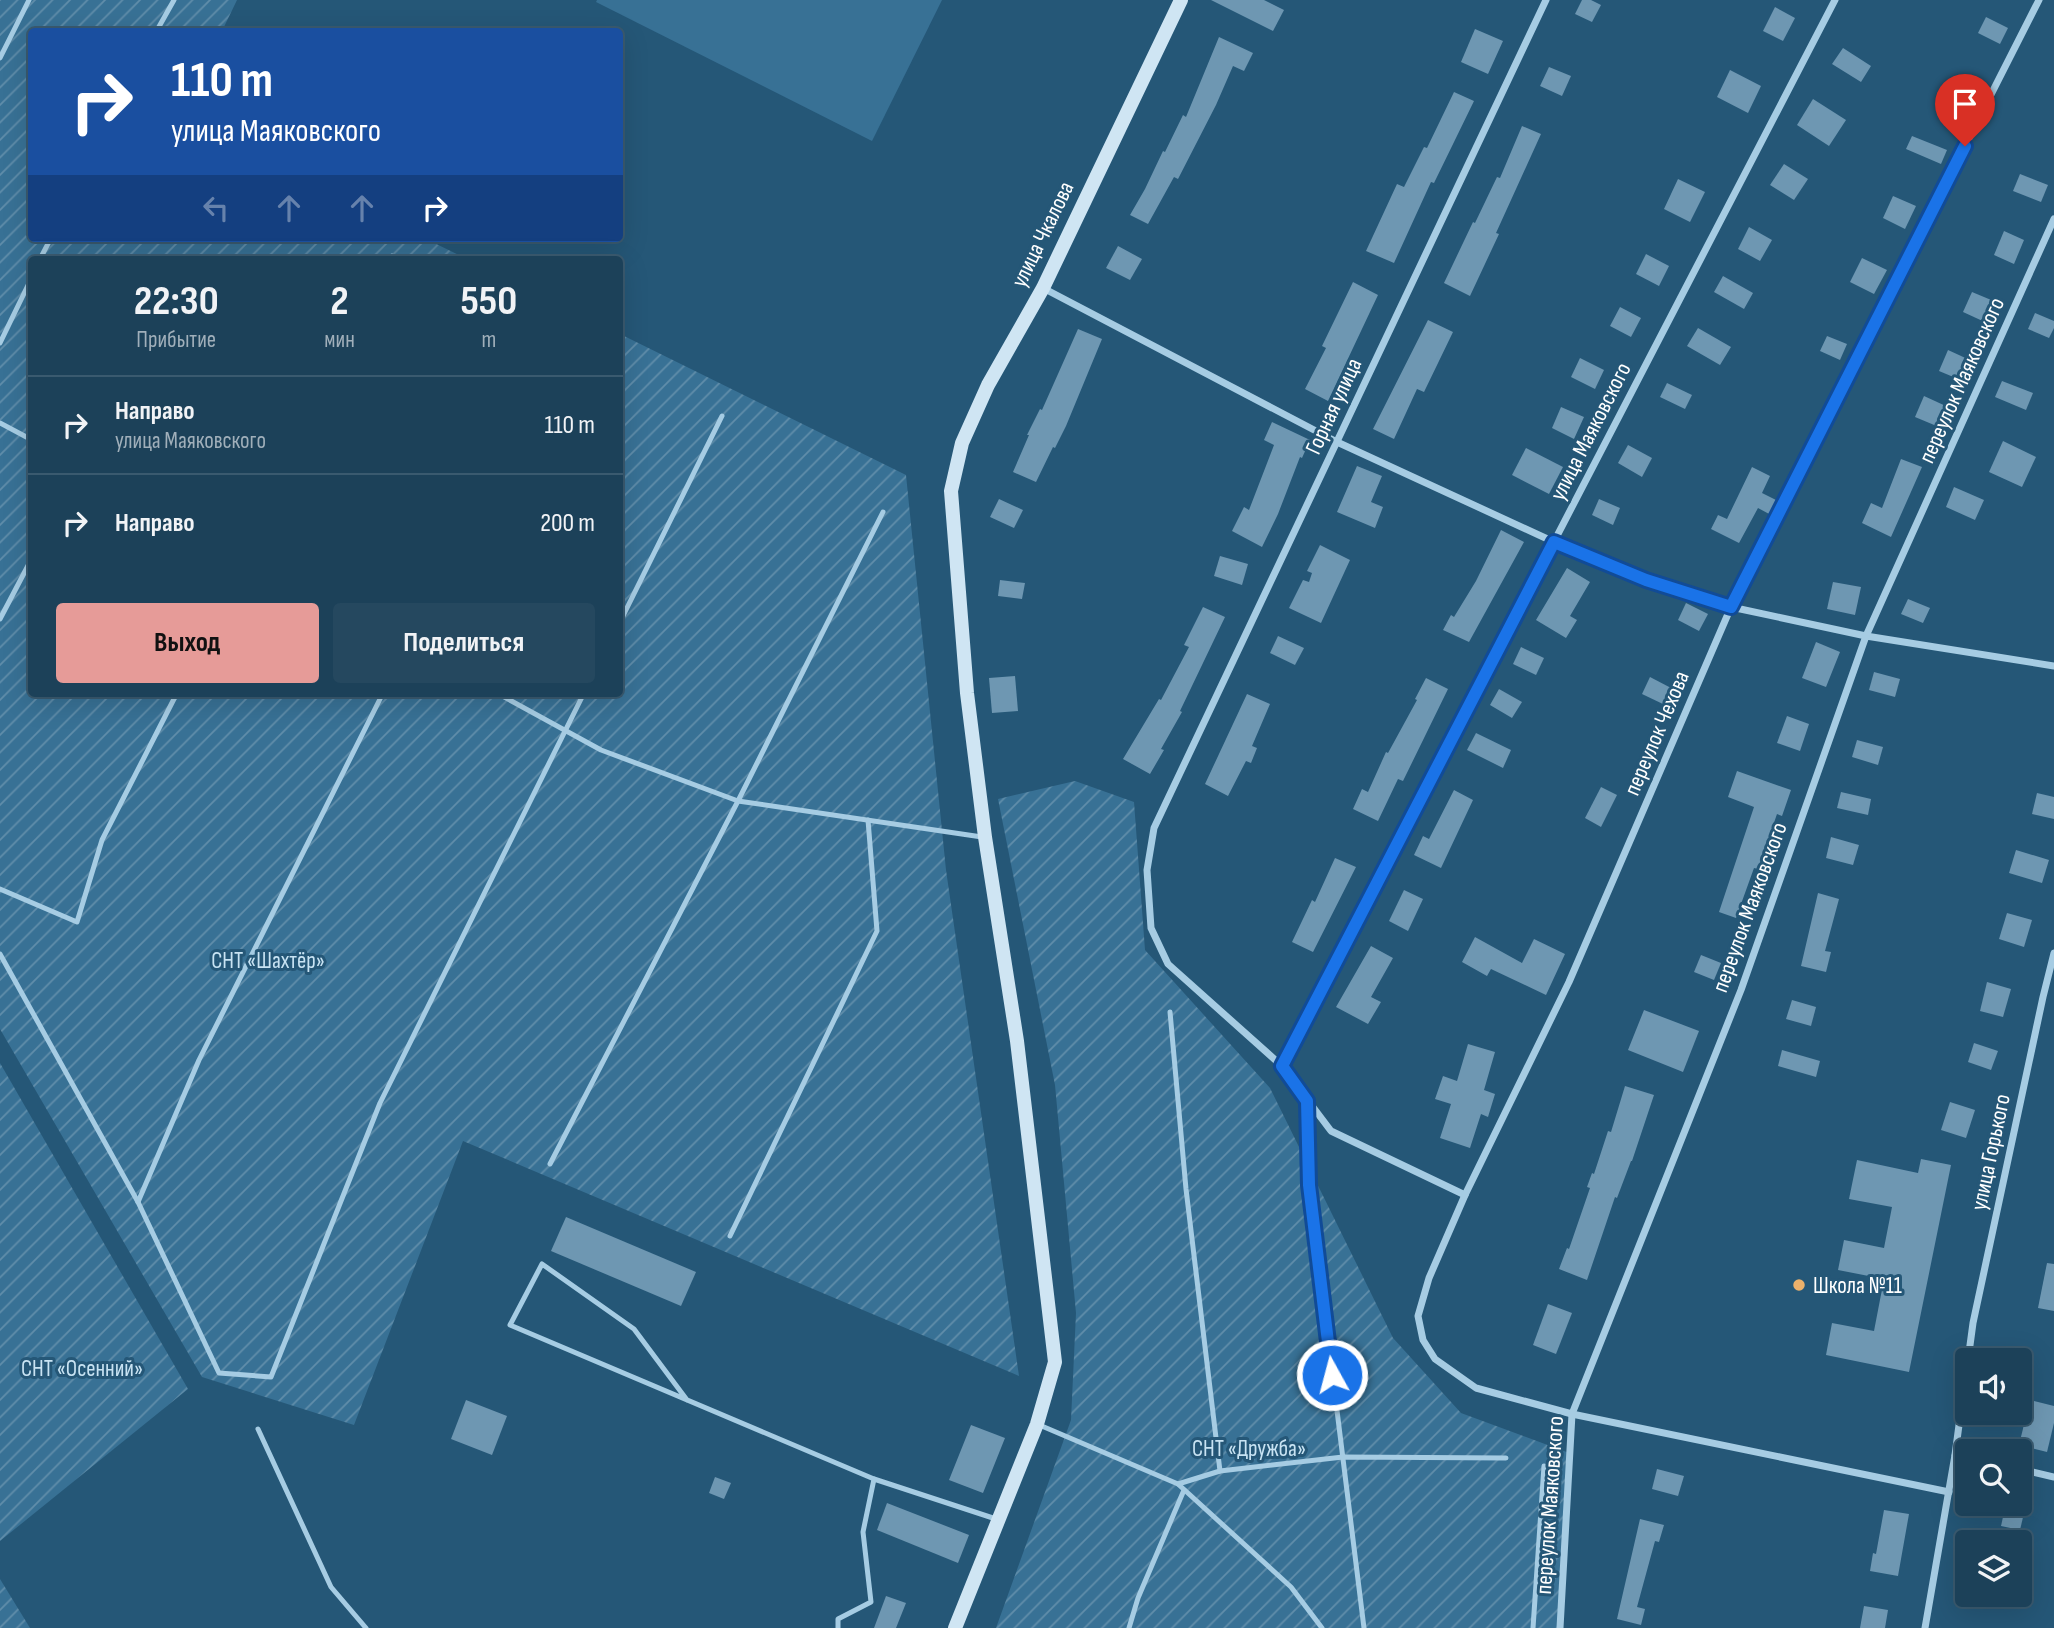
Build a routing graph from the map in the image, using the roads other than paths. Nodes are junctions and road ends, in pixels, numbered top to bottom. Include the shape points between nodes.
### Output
1 (29, 0) edge
2 (174, 0) edge
3 (1181, 0) edge
4 (1546, 0) edge
5 (1835, 0) edge
6 (2039, 0) edge
7 (158, 28) edge
8 (0, 58) edge
9 (2054, 219) edge
10 (28, 285) edge
11 (1042, 288) junction
12 (0, 343) edge
13 (722, 416) dead end
14 (0, 423) edge
15 (28, 438) edge
16 (1337, 442) junction
17 (883, 512) dead end
18 (1554, 542) junction
19 (28, 566) edge
20 (1731, 607) junction
21 (623, 616) edge
22 (0, 619) edge
23 (1866, 636) junction
24 (2054, 666) edge
25 (175, 697) edge
26 (381, 697) edge
27 (504, 697) edge
28 (582, 697) edge
29 (566, 730) junction
30 (738, 801) junction
31 (868, 820) junction
32 (985, 837) junction
33 (0, 889) edge
34 (2054, 953) edge
35 (0, 954) edge
36 (1170, 1012) dead end
37 (1282, 1066) junction
38 (1307, 1101) junction
39 (550, 1164) dead end
40 (1465, 1195) junction
41 (138, 1202) junction
42 (730, 1236) dead end
43 (1970, 1348) edge
44 (687, 1400) junction
45 (1572, 1414) junction
46 (1037, 1424) junction
47 (258, 1429) dead end
48 (1955, 1455) edge
49 (1343, 1457) junction
50 (1506, 1458) dead end
51 (1544, 1466) dead end
52 (1220, 1471) junction
53 (2032, 1472) edge
54 (2054, 1477) edge
55 (874, 1479) junction
56 (1178, 1484) junction
57 (1184, 1490) junction
58 (1949, 1492) junction
59 (999, 1520) junction
60 (366, 1628) edge
61 (838, 1628) edge
62 (955, 1628) edge
63 (1129, 1628) edge
64 (1322, 1628) edge
65 (1364, 1628) edge
66 (1533, 1628) edge
67 (1560, 1628) edge
68 (1925, 1628) edge

1 - 8 lane
2 - 7 lane
3 - 11 main road, улица Чкалова
4 - 16 street, Горная улица
5 - 18 street, улица Маяковского
6 - 20 street, переулок Чехова
9 - 23 street, переулок Маяковского
10 - 12 lane
11 - 16 street
11 - 32 main road, улица Чкалова via 988,385 962,443 951,491 967,693
13 - 21 lane
14 - 15 lane
16 - 18 street
16 - 37 street, Горная улица via 1154,828 1147,870 1151,928 1168,964
17 - 30 lane
18 - 20 street via 1646,580
18 - 37 street, улица Маяковского
19 - 22 lane
20 - 23 street
20 - 40 street, переулок Чехова via 1569,982
23 - 24 street
23 - 45 street, переулок Маяковского via 1741,990
25 - 33 lane via 102,840 77,922
26 - 41 lane via 199,1060
27 - 29 lane
28 - 29 lane
29 - 30 lane via 601,750
29 - 41 lane via 380,1103 271,1377 219,1373
30 - 31 lane
30 - 39 lane
31 - 32 lane
31 - 42 lane via 877,931
32 - 46 main road, улица Чкалова via 1017,1041 1055,1362
34 - 43 street, улица Горького
35 - 41 lane
36 - 52 lane
37 - 38 street, Горная улица
38 - 40 street, Горная улица via 1331,1131
38 - 49 lane via 1309,1185
40 - 45 street, переулок Чехова via 1429,1278 1418,1316 1423,1340 1435,1359 1476,1388
44 - 44 lane via 510,1325 542,1264 634,1329
44 - 55 lane
45 - 58 street, переулок Чехова
45 - 67 street, переулок Маяковского
46 - 56 lane
46 - 59 main road, улица Чкалова
47 - 60 lane via 331,1587
48 - 58 street
49 - 50 lane
49 - 52 lane
49 - 65 lane
51 - 66 lane
52 - 56 lane
53 - 54 street
55 - 59 lane
55 - 61 lane via 863,1532 871,1602 838,1619
56 - 57 lane
57 - 63 lane
57 - 64 lane via 1291,1587
58 - 68 street
59 - 62 main road, улица Чкалова

